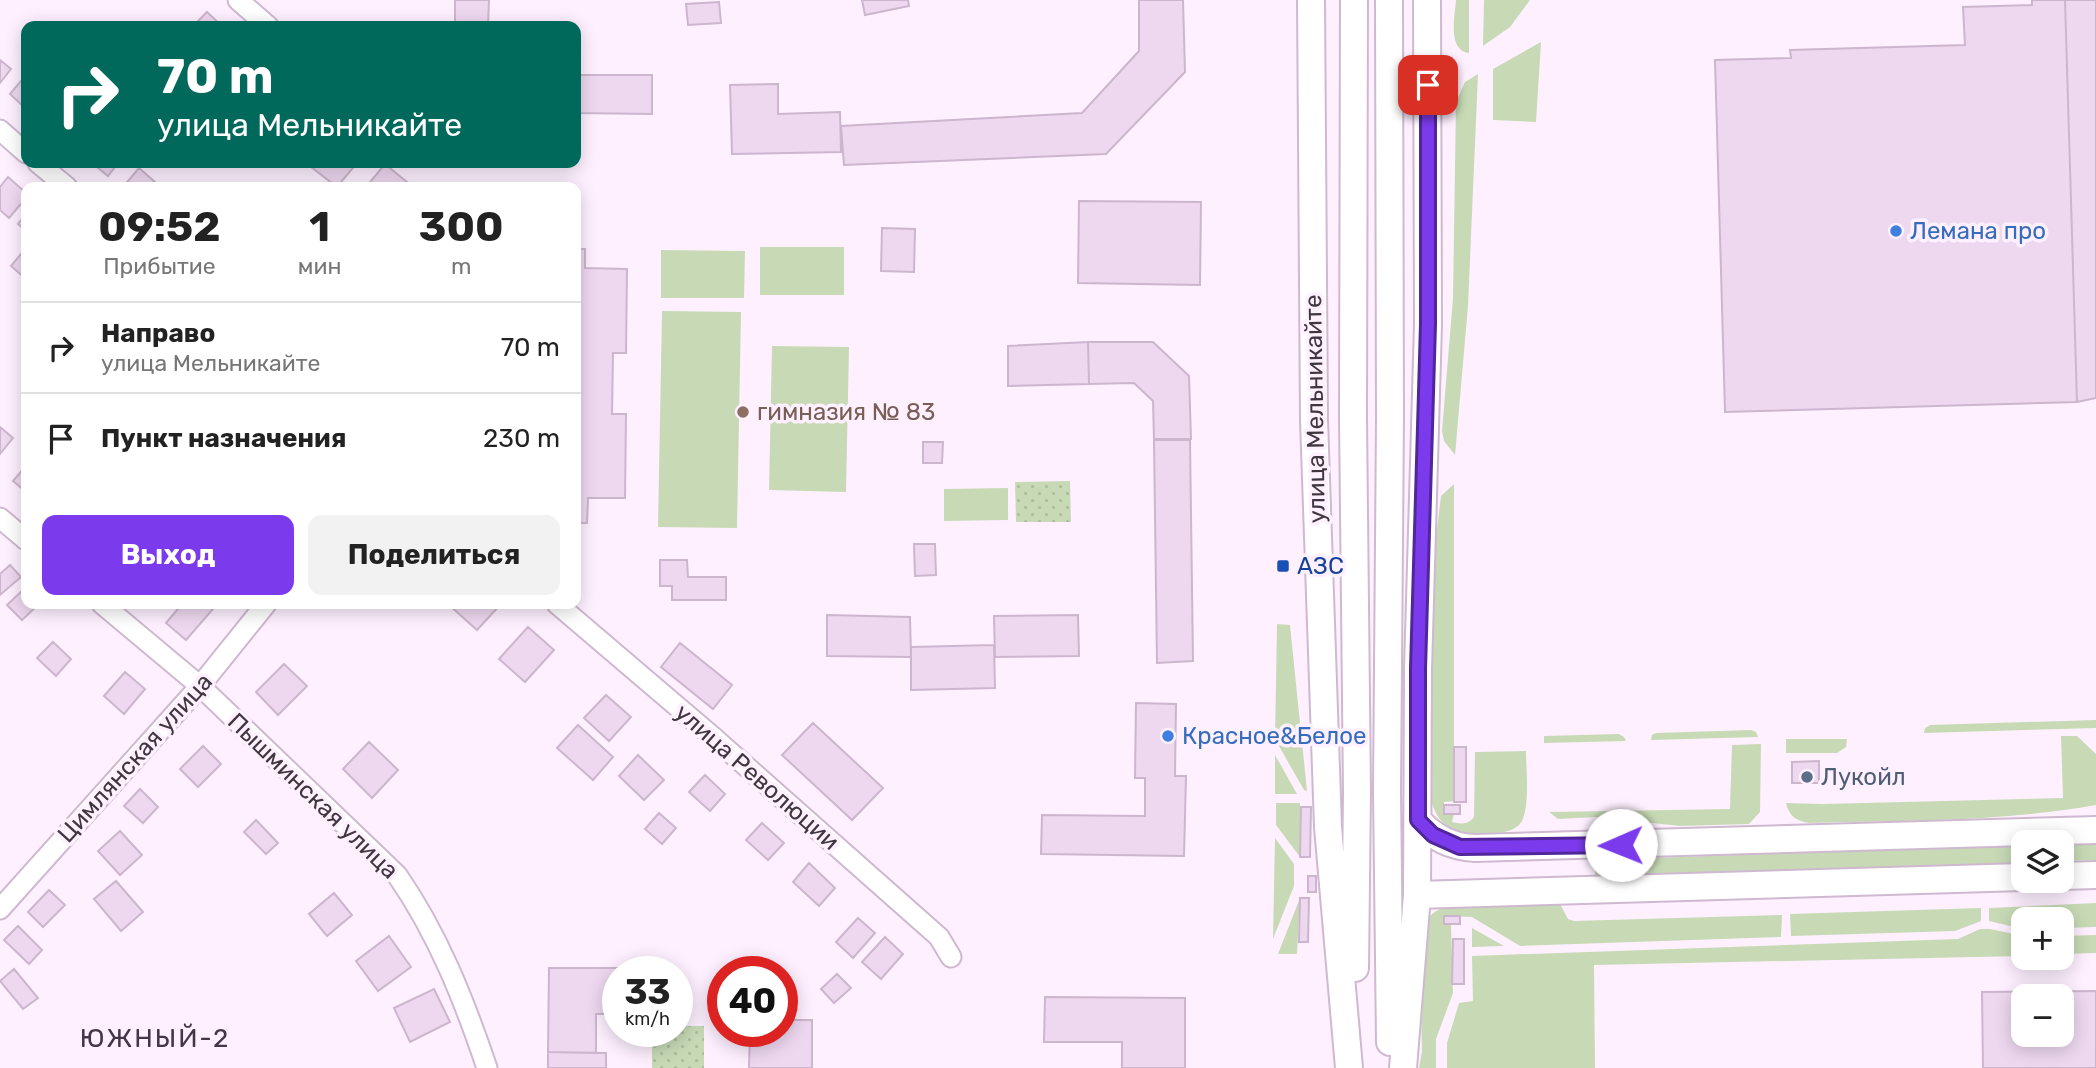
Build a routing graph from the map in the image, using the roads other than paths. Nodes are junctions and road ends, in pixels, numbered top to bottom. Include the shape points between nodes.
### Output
1 (238, 0) edge
2 (1311, 0) edge
3 (1354, 0) edge
4 (1389, 0) edge
5 (1427, 0) edge
6 (1433, 0) edge
7 (262, 21) edge
8 (1428, 48) junction
9 (0, 130) edge
10 (21, 149) edge
11 (44, 168) edge
12 (61, 182) edge
13 (0, 518) edge
14 (21, 536) edge
15 (108, 609) edge
16 (262, 609) edge
17 (563, 609) edge
18 (200, 686) junction
19 (1418, 820) junction
20 (2096, 830) edge
21 (2096, 875) edge
22 (2074, 876) edge
23 (2011, 877) edge
24 (1418, 895) junction
25 (0, 909) edge
26 (951, 957) dead end
27 (487, 1068) edge
28 (1350, 1068) edge
29 (1391, 1068) edge
30 (1403, 1068) edge

1 - 7 street
2 - 28 main road, улица Мельникайте via 1314,420 1327,813
3 - 28 main road, улица Мельникайте via 1357,792
4 - 29 main road
5 - 8 main road
6 - 8 main road
8 - 19 main road via 1428,324
9 - 10 street
11 - 12 street
13 - 14 street
15 - 18 street, Пышминская улица
16 - 18 street, Цимлянская улица
17 - 26 street, улица Революции via 939,937
18 - 25 street, Цимлянская улица
18 - 27 street, Пышминская улица via 397,875 438,945
19 - 20 main road via 1445,842 1475,848
19 - 24 main road
21 - 22 main road
23 - 24 main road
24 - 30 main road

